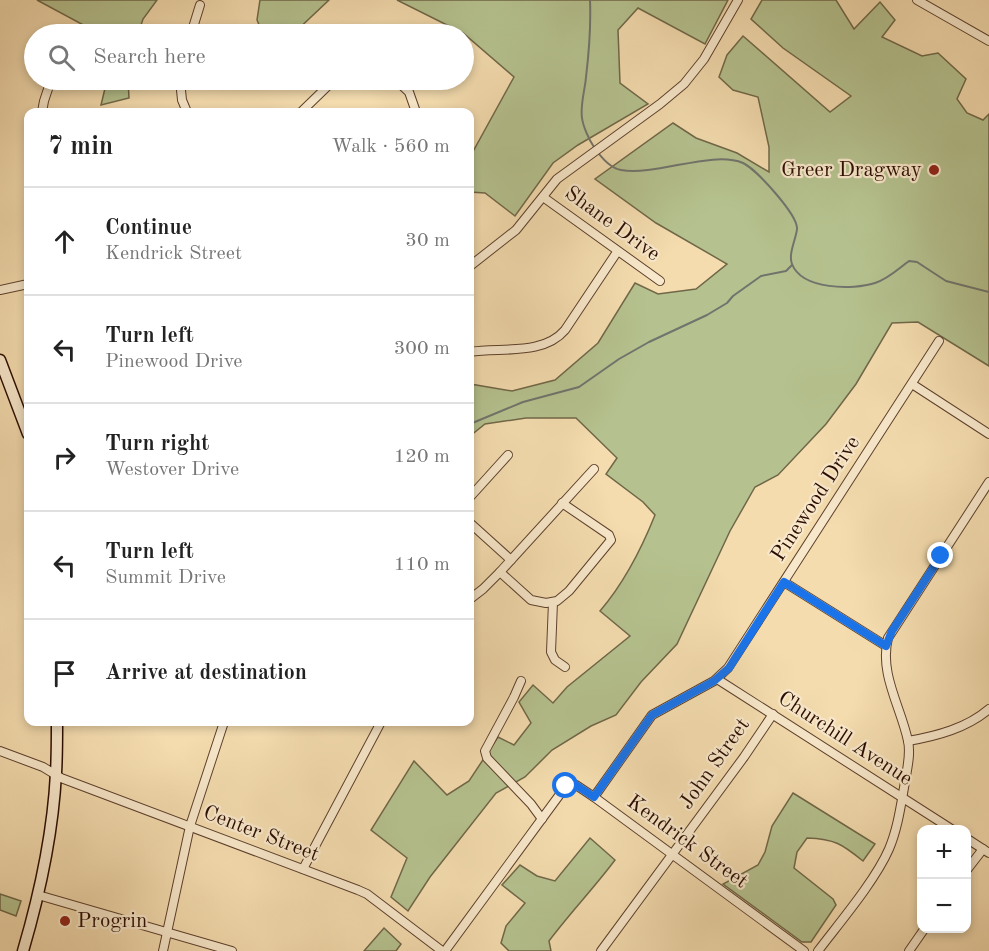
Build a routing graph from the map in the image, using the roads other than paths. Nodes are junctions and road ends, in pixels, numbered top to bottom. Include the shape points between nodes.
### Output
1 (738, 0) edge
2 (917, 0) edge
3 (200, 5) dead end
4 (194, 24) edge
5 (989, 41) edge
6 (48, 90) edge
7 (181, 90) edge
8 (324, 90) edge
9 (407, 90) edge
10 (43, 108) edge
11 (185, 108) edge
12 (305, 108) edge
13 (415, 108) edge
14 (543, 197) junction
15 (617, 252) junction
16 (474, 263) edge
17 (660, 281) dead end
18 (24, 285) edge
19 (0, 291) edge
20 (939, 341) dead end
21 (474, 352) edge
22 (0, 360) edge
23 (912, 384) junction
24 (24, 423) edge
25 (989, 434) edge
26 (508, 455) dead end
27 (594, 469) dead end
28 (989, 482) edge
29 (474, 493) edge
30 (562, 503) junction
31 (474, 527) edge
32 (511, 560) junction
33 (500, 572) junction
34 (784, 582) junction
35 (474, 595) edge
36 (553, 602) junction
37 (886, 646) junction
38 (565, 666) dead end
39 (717, 679) junction
40 (521, 681) dead end
41 (988, 711) edge
42 (773, 714) junction
43 (57, 726) edge
44 (223, 726) edge
45 (379, 726) edge
46 (908, 741) junction
47 (0, 751) edge
48 (56, 773) junction
49 (594, 797) junction
50 (902, 797) junction
51 (542, 819) junction
52 (945, 825) edge
53 (190, 826) junction
54 (971, 841) edge
55 (986, 851) edge
56 (673, 855) junction
57 (971, 866) edge
58 (303, 869) junction
59 (38, 895) junction
60 (168, 933) junction
61 (922, 933) edge
62 (23, 951) edge
63 (163, 951) edge
64 (232, 951) edge
65 (443, 951) edge
66 (601, 951) edge
67 (804, 951) edge
68 (818, 951) edge
69 (909, 951) edge

1 - 14 street via 704,59 684,84 557,179
2 - 5 street
3 - 4 street
6 - 10 street
7 - 11 street
8 - 12 street
9 - 13 street
14 - 15 street, Shane Drive
14 - 16 street via 516,230
15 - 17 street, Shane Drive
15 - 21 street via 555,340 541,346
18 - 19 street
20 - 23 street, Pinewood Drive
22 - 24 main road
23 - 25 street
23 - 34 street, Pinewood Drive
26 - 29 street
27 - 30 street
28 - 37 street
30 - 32 street
30 - 36 street via 611,540 569,591
31 - 32 street
32 - 33 street
33 - 35 street
33 - 36 street via 531,600
34 - 37 street
34 - 39 street, Pinewood Drive via 729,668
36 - 38 street via 551,652
37 - 46 street via 891,686
39 - 42 street, Churchill Avenue
39 - 49 street, Pinewood Drive via 652,715
40 - 51 street via 485,751
41 - 46 street via 944,733
42 - 50 street, Churchill Avenue
42 - 56 street, John Street
43 - 48 main road
44 - 53 street
45 - 58 street
46 - 50 street
47 - 48 street, Center Street
48 - 53 street, Center Street
48 - 59 main road
49 - 51 street, Kendrick Street via 573,783 568,784
49 - 56 street, Kendrick Street
50 - 52 street, Churchill Avenue
50 - 68 street via 885,857
51 - 65 street, Kendrick Street
53 - 58 street, Center Street
53 - 60 street
54 - 55 street
55 - 57 street
56 - 66 street, John Street
56 - 67 street, Kendrick Street
58 - 65 street, Center Street via 367,894
59 - 60 street
59 - 62 main road
60 - 63 street
60 - 64 street
61 - 69 street

